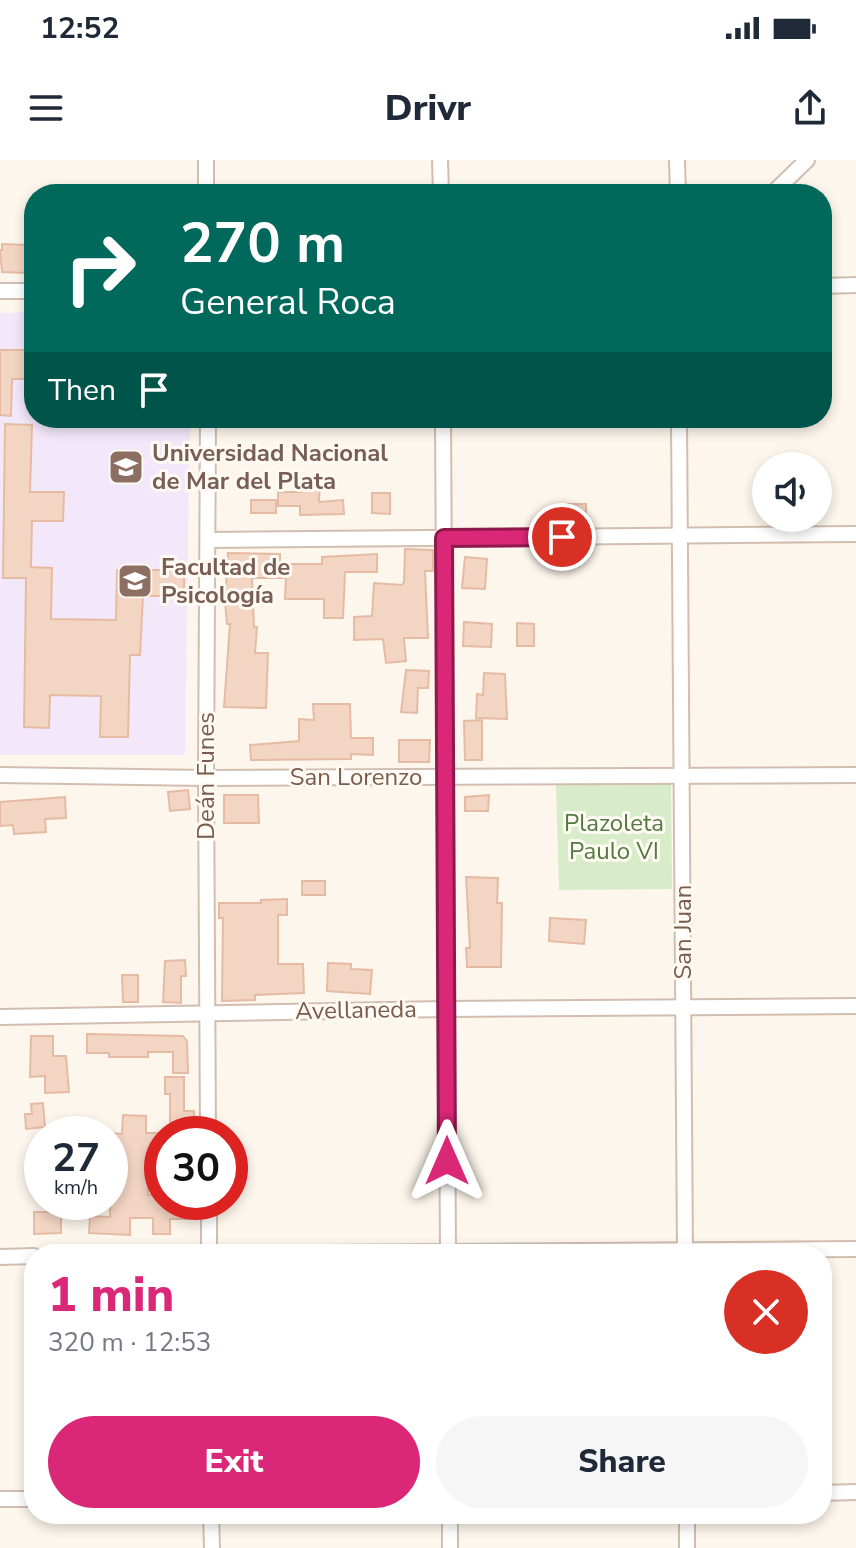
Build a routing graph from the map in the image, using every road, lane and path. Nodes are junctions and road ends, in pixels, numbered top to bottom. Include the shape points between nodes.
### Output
1 (206, 160) edge
2 (440, 160) edge
3 (677, 160) edge
4 (807, 160) edge
5 (206, 184) edge
6 (441, 184) edge
7 (678, 184) edge
8 (782, 184) edge
9 (856, 285) edge
10 (832, 286) edge
11 (0, 291) edge
12 (24, 291) edge
13 (208, 428) edge
14 (443, 428) edge
15 (679, 428) edge
16 (856, 534) edge
17 (680, 535) junction
18 (444, 538) junction
19 (208, 540) junction
20 (0, 775) edge
21 (682, 775) junction
22 (856, 775) edge
23 (445, 776) junction
24 (206, 778) junction
25 (856, 1006) edge
26 (683, 1007) junction
27 (446, 1009) junction
28 (207, 1013) junction
29 (0, 1017) edge
30 (208, 1116) edge
31 (209, 1220) edge
32 (209, 1244) edge
33 (448, 1244) edge
34 (685, 1244) edge
35 (832, 1249) edge
36 (856, 1249) edge
37 (24, 1256) edge
38 (0, 1257) edge
39 (856, 1492) edge
40 (832, 1493) edge
41 (0, 1499) edge
42 (24, 1499) edge
43 (211, 1524) edge
44 (450, 1524) edge
45 (687, 1524) edge
46 (212, 1548) edge
47 (450, 1548) edge
48 (687, 1548) edge

1 - 5 street
2 - 6 street
3 - 7 street
4 - 8 street
9 - 10 street
11 - 12 street
13 - 19 street, Deán Funes
14 - 18 street
15 - 17 street, San Juan
16 - 17 street
17 - 18 street
17 - 21 street, San Juan
18 - 19 street
18 - 23 street
19 - 24 street, Deán Funes
20 - 24 street, San Lorenzo
21 - 22 street, San Lorenzo
21 - 23 street, San Lorenzo
21 - 26 street, San Juan
23 - 24 street, San Lorenzo
23 - 27 street
24 - 28 street, Deán Funes
25 - 26 street, Avellaneda
26 - 27 street, Avellaneda
26 - 34 street, San Juan
27 - 28 street, Avellaneda
27 - 33 street
28 - 29 street, Avellaneda
28 - 30 street, Deán Funes
31 - 32 street
35 - 36 street
37 - 38 street
39 - 40 street
41 - 42 street
43 - 46 street
44 - 47 street
45 - 48 street

